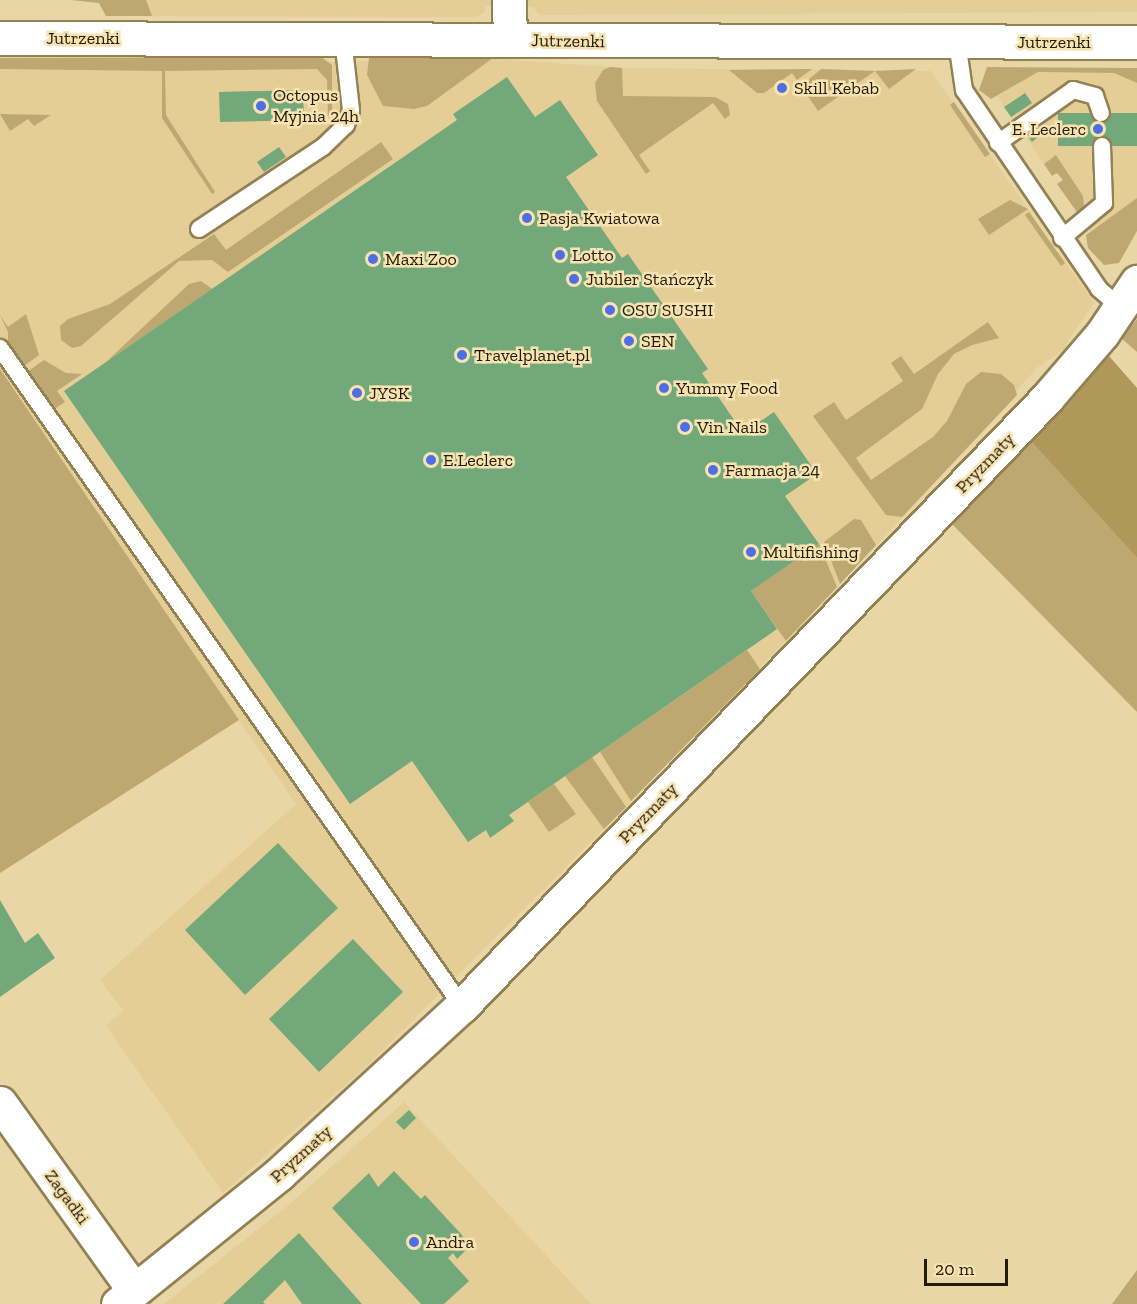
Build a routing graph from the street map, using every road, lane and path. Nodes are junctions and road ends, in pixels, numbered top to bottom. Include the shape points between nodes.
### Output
1 (509, 0) edge
2 (0, 38) edge
3 (343, 39) junction
4 (510, 40) junction
5 (957, 42) junction
6 (1137, 42) edge
7 (1101, 113) dead end
8 (998, 143) junction
9 (1102, 146) dead end
10 (199, 230) dead end
11 (1062, 238) junction
12 (1129, 295) edge
13 (0, 348) edge
14 (462, 1006) junction
15 (0, 1103) edge
16 (126, 1297) edge

1 - 4 street
2 - 3 street, Jutrzenki
3 - 4 street, Jutrzenki
3 - 10 lane via 351,110 346,125 323,147
4 - 5 street, Jutrzenki
5 - 6 street, Jutrzenki
5 - 8 lane via 964,90
7 - 8 lane via 1095,96 1072,90
8 - 11 lane
9 - 11 lane via 1104,203
11 - 12 lane via 1099,289
12 - 14 street, Pryzmaty via 1047,398
13 - 14 lane
14 - 16 street, Pryzmaty via 279,1174
15 - 16 street, Zagadki

